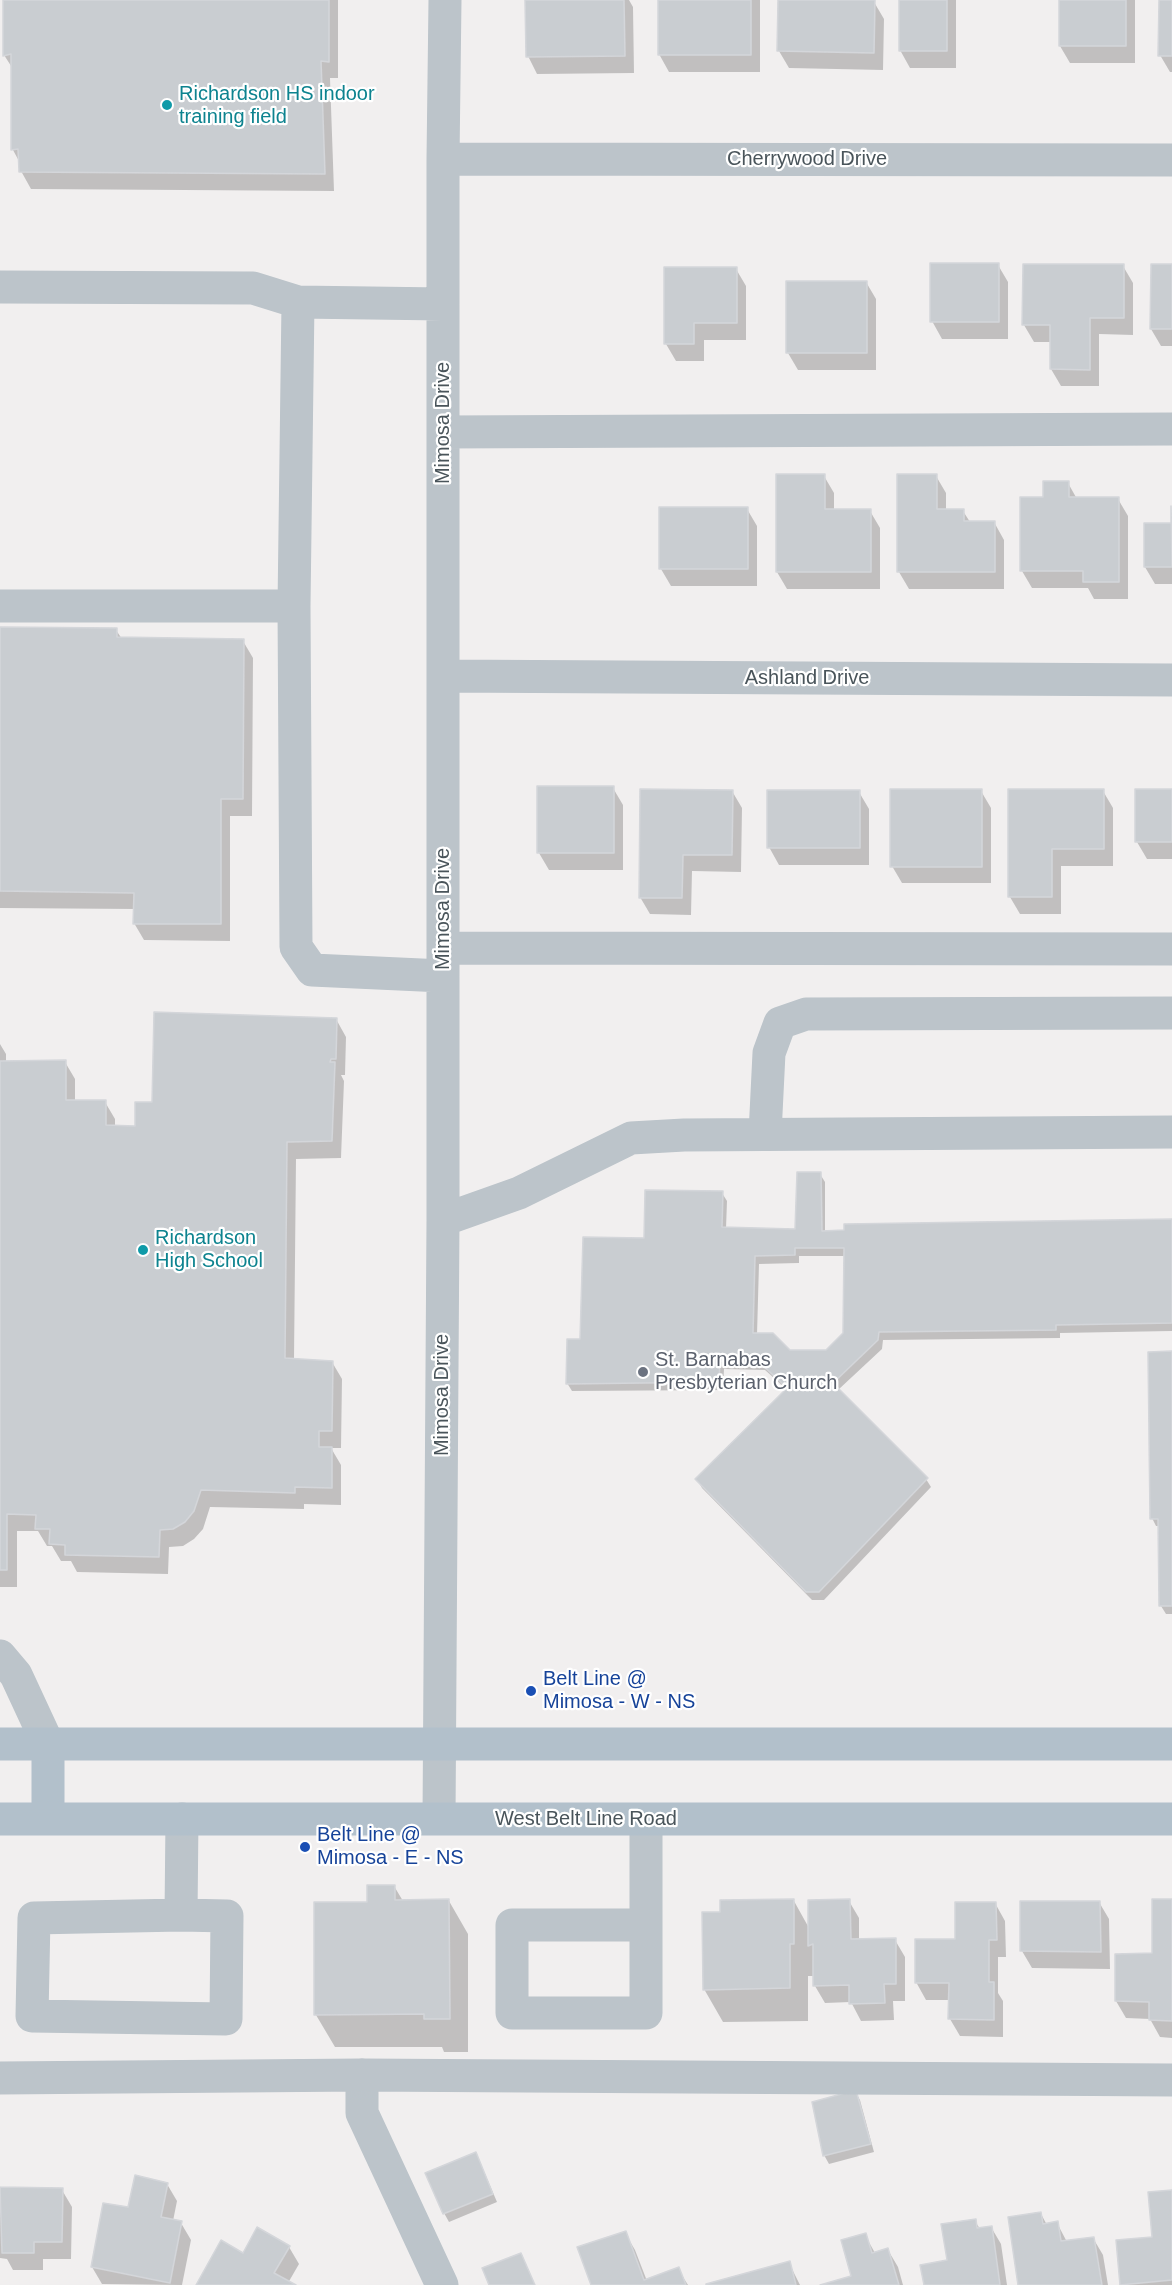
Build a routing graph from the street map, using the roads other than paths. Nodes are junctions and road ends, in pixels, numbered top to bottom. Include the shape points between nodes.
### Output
1 (445, 0) edge
2 (443, 159) junction
3 (1172, 160) edge
4 (0, 287) edge
5 (298, 302) junction
6 (443, 304) junction
7 (1172, 429) edge
8 (443, 432) junction
9 (0, 606) edge
10 (294, 606) junction
11 (443, 676) junction
12 (1172, 680) edge
13 (1172, 949) edge
14 (443, 962) junction
15 (1172, 1013) edge
16 (1172, 1132) edge
17 (765, 1134) junction
18 (443, 1220) junction
19 (0, 1656) edge
20 (439, 1743) junction
21 (0, 1744) edge
22 (48, 1744) junction
23 (1172, 1744) edge
24 (439, 1818) junction
25 (0, 1819) edge
26 (48, 1819) junction
27 (182, 1819) junction
28 (1172, 1819) edge
29 (646, 1820) junction
30 (181, 1915) junction
31 (646, 1925) junction
32 (362, 2075) junction
33 (0, 2078) edge
34 (1172, 2080) edge
35 (442, 2285) edge

1 - 2 street, Mimosa Drive
2 - 3 street, Cherrywood Drive
2 - 6 street, Mimosa Drive
4 - 5 street via 253,288
5 - 6 street
5 - 10 street
6 - 8 street, Mimosa Drive
7 - 8 street
8 - 11 street, Mimosa Drive
9 - 10 street
10 - 14 street via 296,947 312,970
11 - 12 street, Ashland Drive
11 - 14 street, Mimosa Drive
13 - 14 street
14 - 18 street, Mimosa Drive
15 - 17 street via 806,1014 780,1023 773,1043
16 - 17 street
17 - 18 street via 631,1138 519,1193
18 - 20 street, Mimosa Drive
19 - 22 street via 16,1675
20 - 22 main road
20 - 23 main road
20 - 24 street, Mimosa Drive
21 - 22 main road
22 - 26 main road
24 - 27 main road, West Belt Line Road
24 - 29 main road, West Belt Line Road
25 - 26 main road, West Belt Line Road
26 - 27 main road, West Belt Line Road
27 - 30 street
28 - 29 main road, West Belt Line Road
29 - 31 street
30 - 30 street via 227,1916 226,2019 33,2016 34,1918
31 - 31 street via 512,1925 512,2013 646,2013
32 - 33 street
32 - 34 street
32 - 35 street via 362,2113

